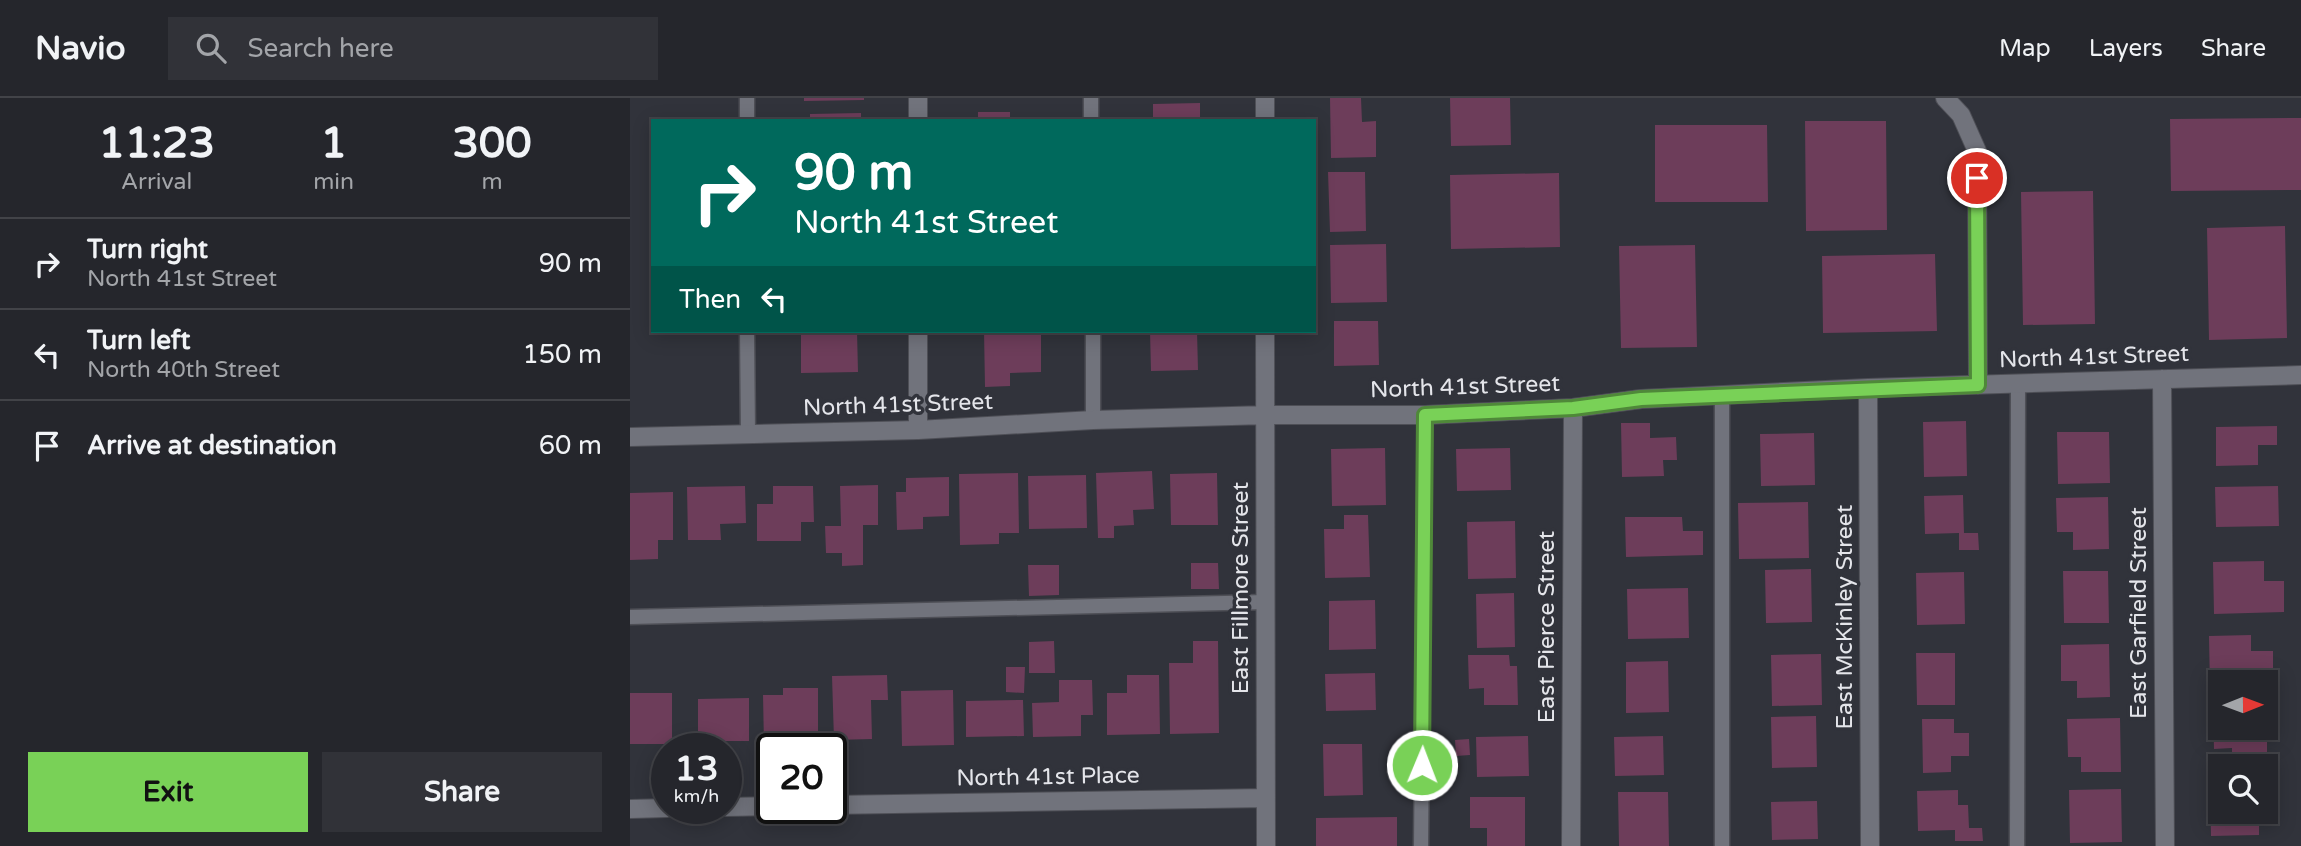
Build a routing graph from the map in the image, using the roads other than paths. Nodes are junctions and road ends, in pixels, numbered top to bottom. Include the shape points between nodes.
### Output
1 (747, 98) edge
2 (918, 98) edge
3 (1091, 98) edge
4 (1265, 98) edge
5 (1945, 98) edge
6 (747, 119) edge
7 (918, 119) edge
8 (1091, 119) edge
9 (1265, 119) edge
10 (747, 333) edge
11 (918, 333) edge
12 (1093, 333) edge
13 (1265, 333) edge
14 (2301, 374) edge
15 (2162, 379) junction
16 (2018, 384) junction
17 (1978, 385) junction
18 (1868, 388) junction
19 (1722, 395) junction
20 (1573, 408) junction
21 (1266, 415) junction
22 (1425, 415) junction
23 (1093, 420) junction
24 (918, 430) junction
25 (748, 434) junction
26 (630, 437) edge
27 (1266, 602) junction
28 (630, 617) edge
29 (1266, 797) junction
30 (847, 805) edge
31 (651, 808) edge
32 (630, 809) edge
33 (1266, 846) edge
34 (1421, 846) edge
35 (1571, 846) edge
36 (1722, 846) edge
37 (1870, 846) edge
38 (2017, 846) edge
39 (2165, 846) edge

1 - 6 lane
2 - 7 street
3 - 8 lane
4 - 9 street
5 - 17 street via 1961,115 1977,151
10 - 25 lane
11 - 24 street
12 - 23 lane
13 - 21 street, East Fillmore Street
14 - 15 street, North 41st Street
15 - 16 street, North 41st Street
15 - 39 street, East Garfield Street
16 - 17 street, North 41st Street
16 - 38 lane
17 - 18 street, North 41st Street
18 - 19 street, North 41st Street
18 - 37 street, East McKinley Street
19 - 20 street, North 41st Street
19 - 36 lane
20 - 22 street, North 41st Street
20 - 35 street, East Pierce Street
21 - 22 street, North 41st Street
21 - 23 street, North 41st Street
21 - 27 street, East Fillmore Street
22 - 34 lane
23 - 24 street, North 41st Street
24 - 25 street, North 41st Street
25 - 26 street, North 41st Street
27 - 28 lane
27 - 29 street, East Fillmore Street
29 - 30 street, North 41st Place
29 - 33 street, East Fillmore Street
31 - 32 street

